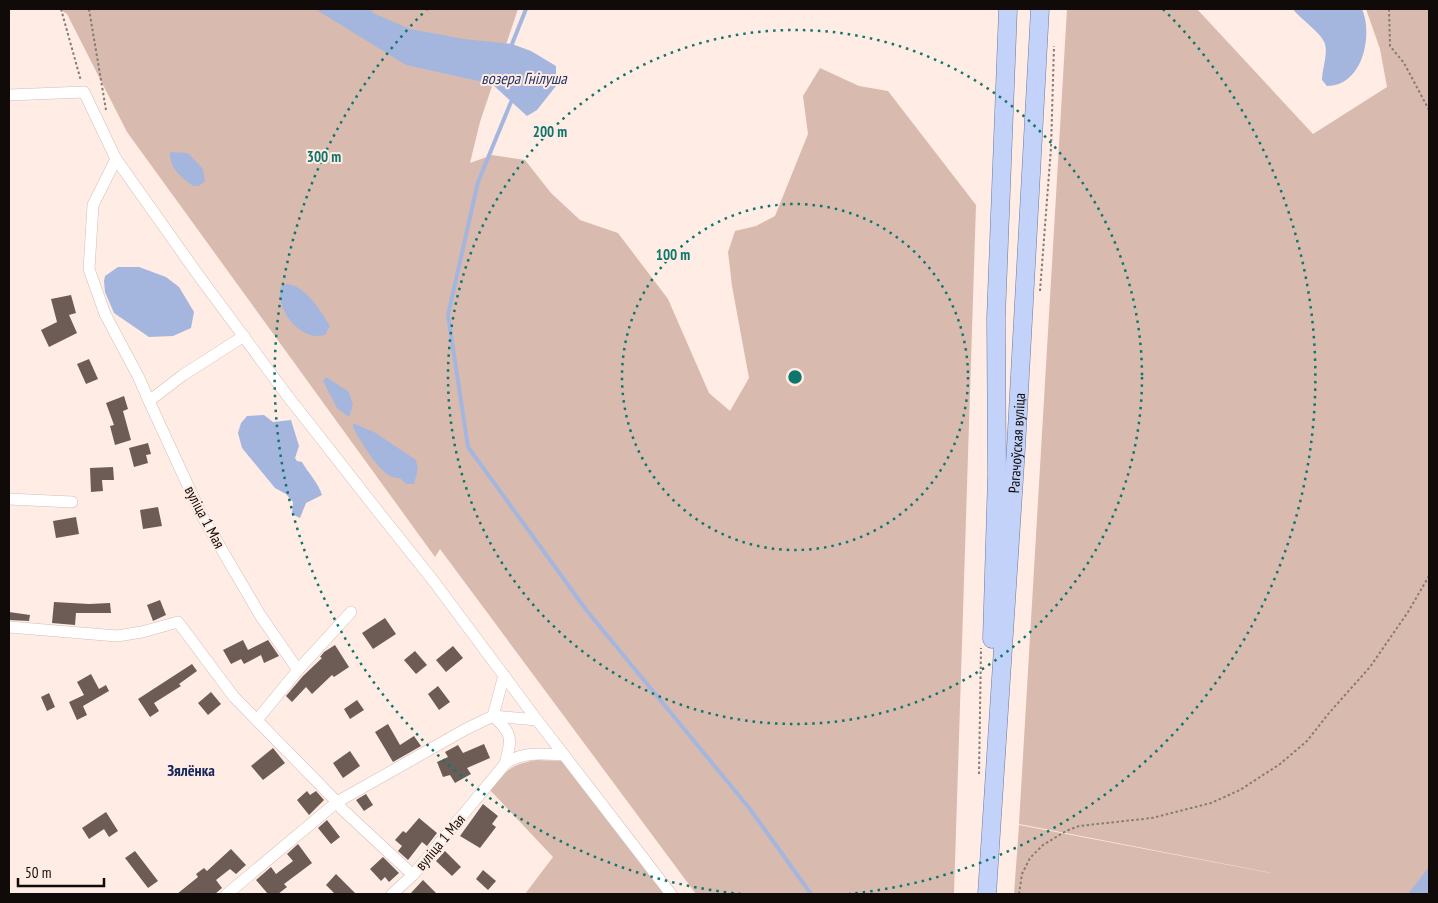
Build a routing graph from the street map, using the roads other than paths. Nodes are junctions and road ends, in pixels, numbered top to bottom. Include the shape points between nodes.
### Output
1 (1008, 9) edge
2 (1040, 9) edge
3 (9, 95) edge
4 (116, 159) junction
5 (244, 336) junction
6 (149, 401) junction
7 (9, 499) edge
8 (72, 502) dead end
9 (351, 612) dead end
10 (9, 627) edge
11 (298, 670) junction
12 (504, 675) junction
13 (492, 716) junction
14 (257, 720) junction
15 (537, 720) junction
16 (564, 755) junction
17 (505, 764) junction
18 (337, 802) junction
19 (413, 874) junction
20 (987, 886) edge
21 (227, 894) edge
22 (392, 894) edge
23 (671, 894) edge

1 - 20 main road, Рагачоўская вуліца via 996,318 997,475
2 - 20 main road, Рагачоўская вуліца via 1016,448
3 - 4 street via 84,92
4 - 5 street
4 - 6 street, вуліца 1 Мая via 93,205 89,268 105,314
5 - 6 street
5 - 12 street
6 - 11 street, вуліца 1 Мая via 201,514 260,615
7 - 8 street
9 - 11 street
10 - 14 street, вуліца 1 Мая via 118,636 178,622 234,697
11 - 14 street
12 - 13 street
12 - 15 street
13 - 15 street
13 - 17 street, вуліца 1 Мая via 507,729 511,744
13 - 18 street
14 - 18 street, вуліца 1 Мая
15 - 16 street
16 - 17 street, вуліца 1 Мая via 514,757
16 - 23 street
17 - 19 street, вуліца 1 Мая
18 - 19 street, вуліца 1 Мая
18 - 21 street
19 - 22 street, вуліца 1 Мая

